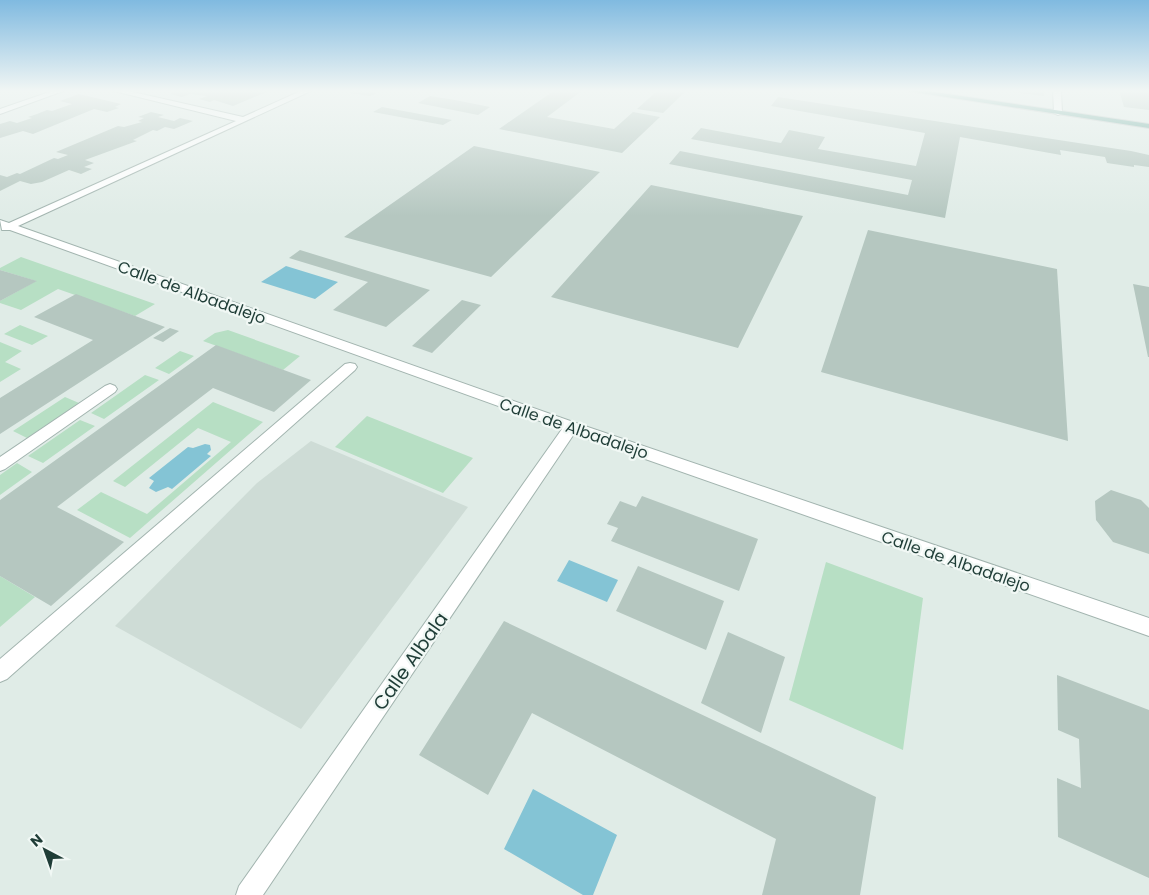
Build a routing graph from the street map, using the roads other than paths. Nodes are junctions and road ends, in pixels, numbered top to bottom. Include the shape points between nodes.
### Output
1 (217, 132) edge
2 (3, 227) edge
3 (350, 367) dead end
4 (110, 389) dead end
5 (571, 427) junction
6 (0, 465) edge
7 (1149, 628) edge
8 (0, 672) edge
9 (248, 895) edge

1 - 2 street
2 - 5 street, Calle de Albadalejo
3 - 8 street
4 - 6 street
5 - 7 street, Calle de Albadalejo
5 - 9 street, Calle Albala

